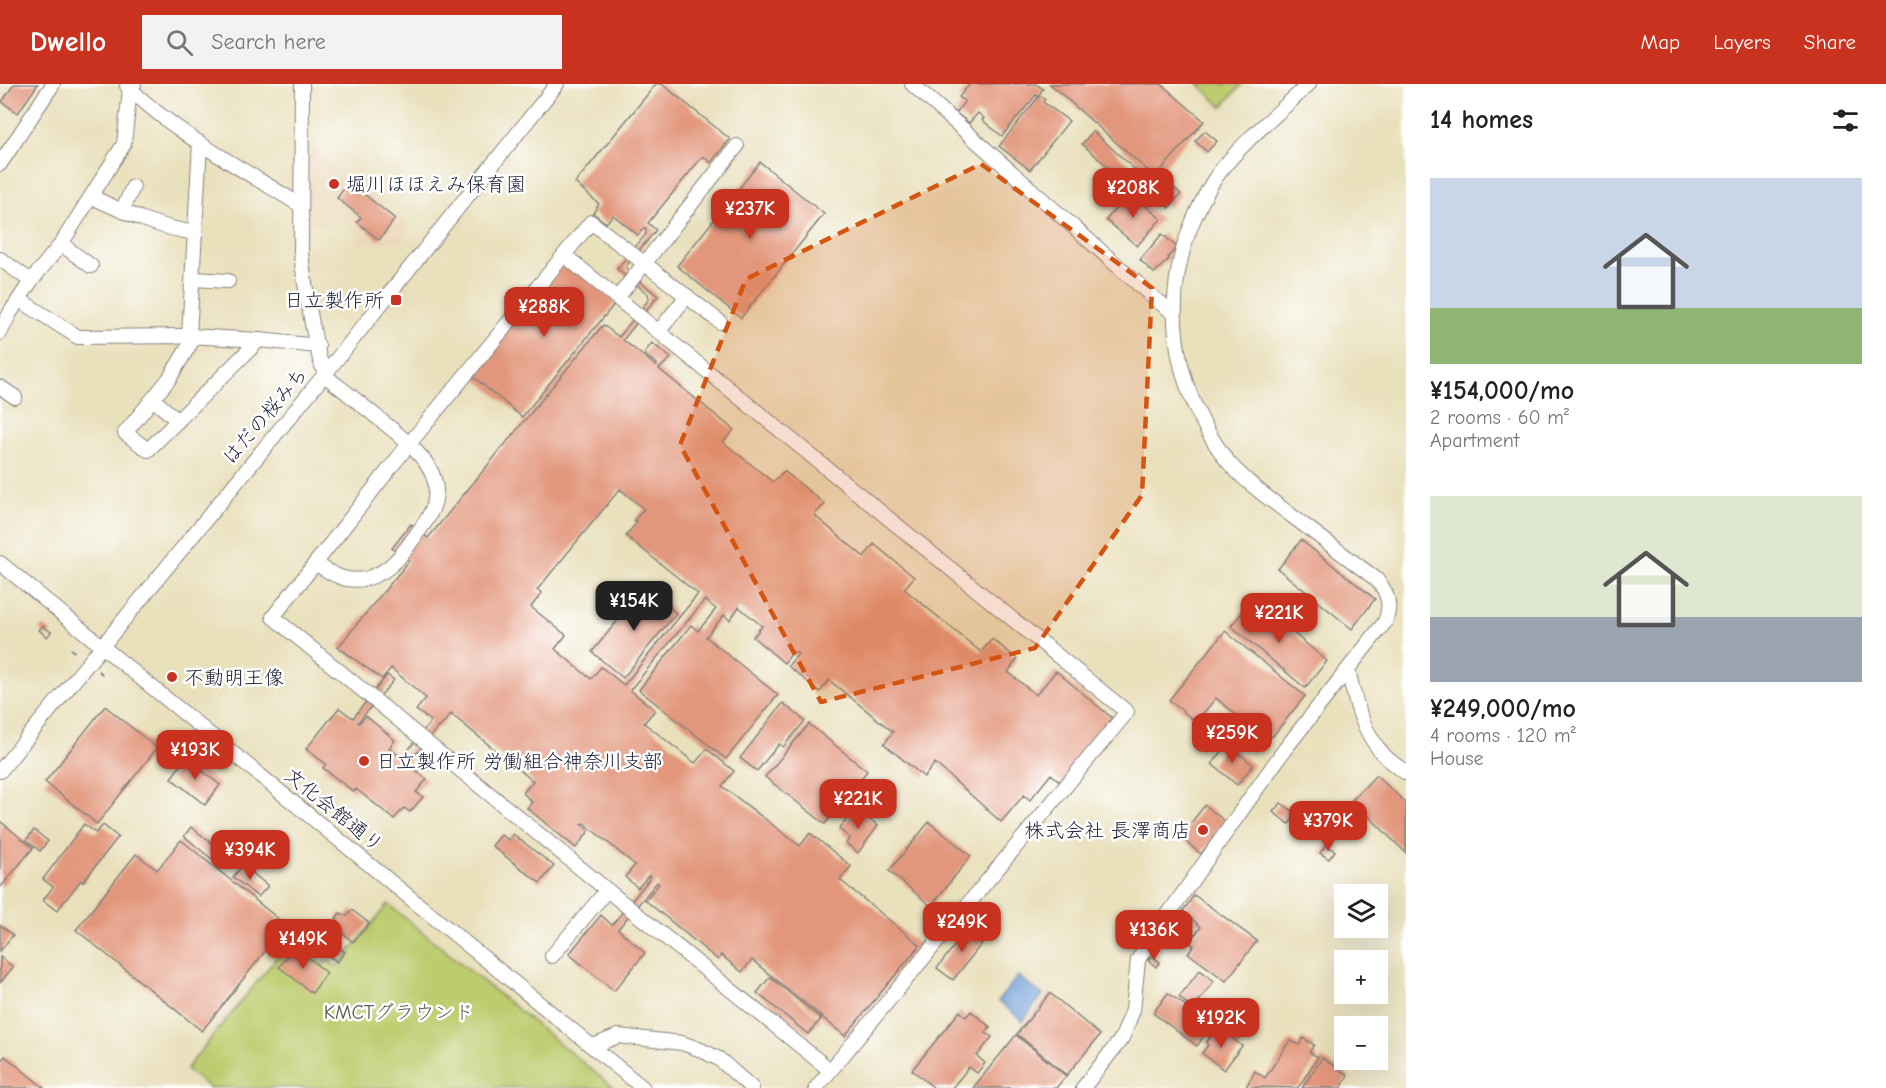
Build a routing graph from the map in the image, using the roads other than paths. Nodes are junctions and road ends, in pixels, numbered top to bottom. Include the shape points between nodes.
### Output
1 (53, 84) edge
2 (302, 84) edge
3 (557, 84) edge
4 (912, 84) edge
5 (1309, 84) edge
6 (130, 86) edge
7 (200, 143) junction
8 (737, 146) dead end
9 (0, 164) edge
10 (133, 187) dead end
11 (92, 197) junction
12 (300, 205) junction
13 (122, 211) junction
14 (196, 233) junction
15 (61, 244) junction
16 (564, 255) junction
17 (0, 259) edge
18 (644, 263) junction
19 (91, 266) dead end
20 (193, 279) junction
21 (31, 281) junction
22 (228, 281) dead end
23 (687, 296) junction
24 (618, 297) junction
25 (20, 300) junction
26 (1173, 312) junction
27 (720, 322) dead end
28 (659, 331) junction
29 (0, 333) edge
30 (192, 336) junction
31 (259, 340) junction
32 (318, 346) junction
33 (325, 374) junction
34 (0, 387) edge
35 (15, 397) dead end
36 (153, 399) junction
37 (178, 421) junction
38 (409, 444) junction
39 (0, 563) edge
40 (316, 563) junction
41 (101, 645) junction
42 (1348, 670) junction
43 (0, 771) edge
44 (1406, 773) edge
45 (607, 890) junction
46 (552, 956) dead end
47 (593, 1046) junction
48 (830, 1070) junction
49 (642, 1088) edge
50 (752, 1088) edge
51 (816, 1088) edge
52 (1083, 1088) edge

1 - 9 street
2 - 12 street
3 - 33 street, はだの桜みち
4 - 26 street
5 - 26 street via 1218,174 1187,236 1178,267
6 - 7 street via 137,97
6 - 11 street via 124,144
7 - 12 street
7 - 14 street
8 - 18 street
10 - 13 street
11 - 13 street
11 - 15 street
12 - 32 street via 303,270
13 - 14 street
14 - 20 street
15 - 19 street
15 - 21 street
16 - 18 street via 591,222
16 - 24 street
16 - 38 street
17 - 21 street
18 - 23 street
18 - 24 street
20 - 22 street
20 - 30 street
21 - 25 street
23 - 27 street
23 - 28 street
24 - 28 street
25 - 29 street
25 - 30 street via 78,337
26 - 42 street via 1185,382 1197,412 1229,464 1376,579 1388,596 1385,622
28 - 48 street via 1127,711
30 - 31 street
30 - 36 street via 170,379
31 - 32 street
31 - 37 street
32 - 33 street
33 - 38 street
33 - 41 street, はだの桜みち
34 - 35 street
36 - 37 street
36 - 37 street via 125,433 148,450
38 - 40 street
38 - 40 street via 430,467 437,490 431,515 394,563 379,574 353,580 336,576
39 - 41 street, 文化会館通り
40 - 45 street via 273,617
41 - 43 street, はだの桜みち
41 - 47 street, 文化会館通り
42 - 44 street via 1364,724 1384,755
42 - 52 street via 1285,749 1152,937 1138,960 1133,1010 1122,1038
45 - 46 street
45 - 48 street
47 - 49 street, 文化会館通り
47 - 50 street via 618,1036 682,1043 719,1059
48 - 51 street

